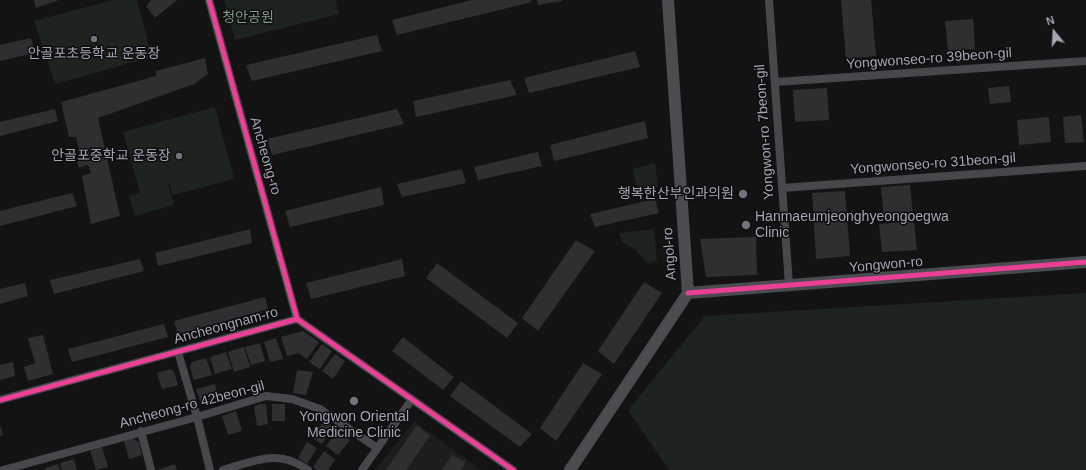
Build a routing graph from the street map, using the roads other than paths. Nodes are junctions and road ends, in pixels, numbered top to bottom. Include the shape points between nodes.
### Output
1 (209, 0) edge
2 (668, 0) edge
3 (769, 0) edge
4 (1086, 61) edge
5 (775, 82) junction
6 (1086, 166) edge
7 (782, 188) junction
8 (1086, 262) edge
9 (789, 285) junction
10 (688, 293) junction
11 (297, 319) junction
12 (178, 352) junction
13 (412, 399) junction
14 (0, 400) edge
15 (197, 417) junction
16 (141, 432) junction
17 (377, 448) junction
18 (3, 470) edge
19 (152, 470) edge
20 (210, 470) edge
21 (223, 470) edge
22 (308, 470) edge
23 (362, 470) edge
24 (513, 470) edge
25 (570, 470) edge

1 - 11 street, Ancheong-ro
2 - 10 main road, Angol-ro
3 - 5 street, Yongwon-ro 7beon-gil
4 - 5 street, Yongwonseo-ro 39beon-gil
5 - 7 street, Yongwon-ro 7beon-gil
6 - 7 street, Yongwonseo-ro 31beon-gil
7 - 9 street, Yongwon-ro 7beon-gil
8 - 9 main road, Yongwon-ro
9 - 10 main road, Yongwon-ro
10 - 25 main road, Angol-ro
11 - 12 street, Ancheongnam-ro
11 - 13 street, Ancheongnam-ro
12 - 14 street, Ancheongnam-ro
12 - 15 street
13 - 17 street
13 - 24 street, Ancheongnam-ro
15 - 16 street, Ancheong-ro 42beon-gil
15 - 17 street, Ancheong-ro 42beon-gil via 266,396 292,399 320,408
15 - 20 street
16 - 18 street, Ancheong-ro 42beon-gil
16 - 19 street
17 - 23 street
21 - 22 street via 262,458 280,458 300,464

